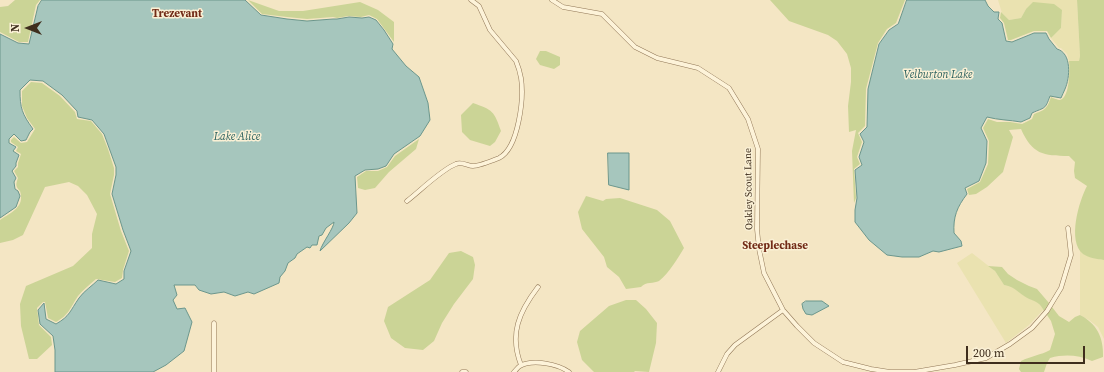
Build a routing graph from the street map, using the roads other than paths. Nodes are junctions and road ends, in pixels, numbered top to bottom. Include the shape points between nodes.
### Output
1 (471, 0) edge
2 (552, 0) edge
3 (407, 201) dead end
4 (1068, 228) dead end
5 (538, 287) dead end
6 (783, 310) junction
7 (214, 322) dead end
8 (521, 365) junction
9 (871, 370) edge
10 (214, 372) edge
11 (462, 372) edge
12 (466, 372) edge
13 (514, 372) edge
14 (569, 372) edge
15 (718, 372) edge

1 - 3 street via 479,6 490,30 519,67 522,90 517,128 511,146 501,157 475,166 458,163 449,167
2 - 6 street, Oakley Scout Lane via 563,7 602,14 635,47 657,58 698,68 729,88 748,119 758,149 759,249 764,273
4 - 9 street, Oakley Scout Lane via 1071,255 1061,288 1047,311 1032,328 1010,344 986,358 955,365 914,372
5 - 8 street via 521,312 517,324 517,355
6 - 9 street, Oakley Scout Lane via 814,343 843,362
6 - 15 street via 735,345
7 - 10 street
8 - 13 street
8 - 14 street via 536,362 563,368
11 - 12 street

